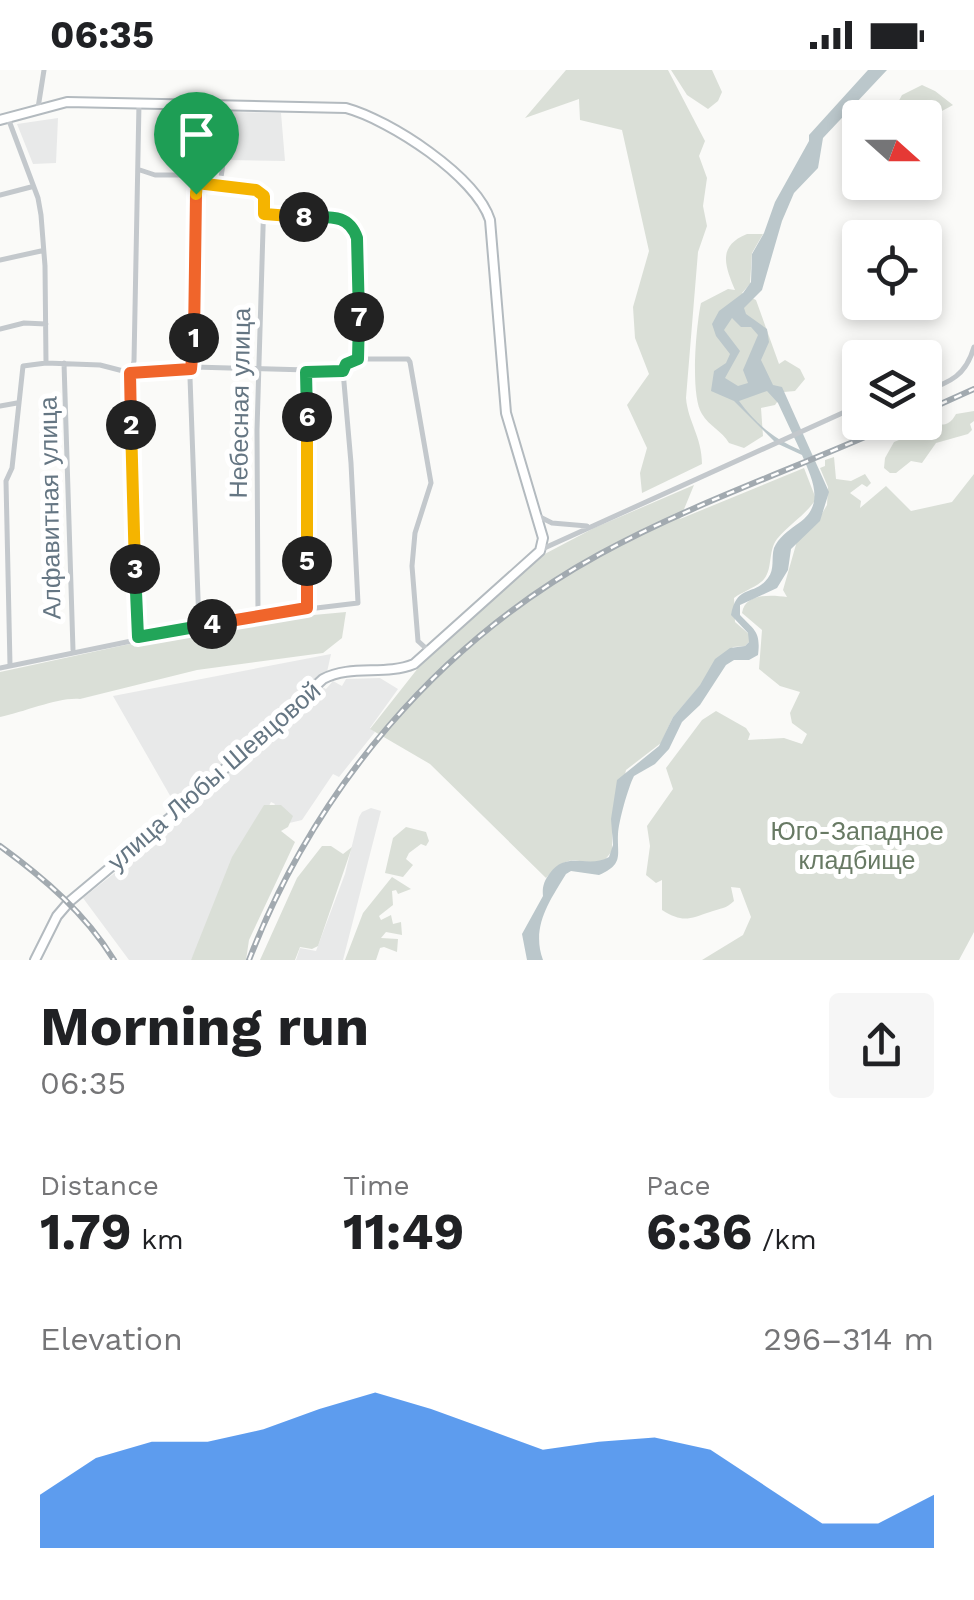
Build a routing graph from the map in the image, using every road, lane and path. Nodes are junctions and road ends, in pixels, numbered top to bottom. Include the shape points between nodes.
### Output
1 (44, 70) edge
2 (139, 104) junction
3 (224, 106) junction
4 (38, 108) junction
5 (4, 119) edge
6 (140, 170) junction
7 (197, 183) junction
8 (220, 184) junction
9 (32, 187) junction
10 (0, 195) edge
11 (264, 214) junction
12 (42, 251) junction
13 (0, 260) edge
14 (47, 324) junction
15 (0, 328) edge
16 (974, 347) edge
17 (358, 359) junction
18 (46, 363) junction
19 (64, 364) junction
20 (191, 369) junction
21 (258, 371) junction
22 (343, 371) junction
23 (306, 372) junction
24 (130, 373) junction
25 (942, 385) edge
26 (18, 403) junction
27 (0, 406) edge
28 (842, 411) edge
29 (3, 481) edge
30 (538, 516) junction
31 (589, 526) junction
32 (4, 534) edge
33 (540, 550) junction
34 (10, 600) junction
35 (0, 602) edge
36 (307, 608) junction
37 (258, 615) junction
38 (199, 626) junction
39 (138, 637) junction
40 (73, 651) junction
41 (430, 651) junction
42 (10, 665) junction
43 (0, 668) edge
44 (35, 960) edge

1 - 4 street
2 - 3 street
2 - 4 street
2 - 6 street
3 - 8 street
3 - 30 street via 359,112 434,157 478,195 491,230 506,412
4 - 5 street
5 - 9 street, Алфавитная улица
6 - 7 street via 191,175
6 - 24 street
7 - 8 street
7 - 20 street
8 - 11 street, Небесная улица via 262,193
9 - 10 street
9 - 12 street, Алфавитная улица
11 - 17 street via 349,223 357,238
11 - 21 street, Небесная улица
12 - 13 street
12 - 14 street, Алфавитная улица
14 - 15 street
14 - 18 street, Алфавитная улица
16 - 25 street via 964,371
17 - 22 street
17 - 41 street via 408,359 431,483 412,566 418,641
18 - 19 street
18 - 26 street via 23,366
19 - 24 street
19 - 40 street, Алфавитная улица
20 - 21 street
20 - 24 street
20 - 38 street
21 - 23 street
21 - 37 street, Небесная улица
22 - 23 street
22 - 36 street via 358,603
23 - 36 street
24 - 39 street
26 - 27 street
26 - 29 street via 12,468
28 - 31 street
29 - 32 street
30 - 31 street
30 - 33 street
31 - 33 street
32 - 34 street
33 - 41 street
34 - 35 street
34 - 42 street
36 - 37 street
37 - 38 street
38 - 39 street
39 - 40 street
40 - 42 street
41 - 44 street, улица Любы Шевцовой via 408,667 323,679 69,902
42 - 43 street

